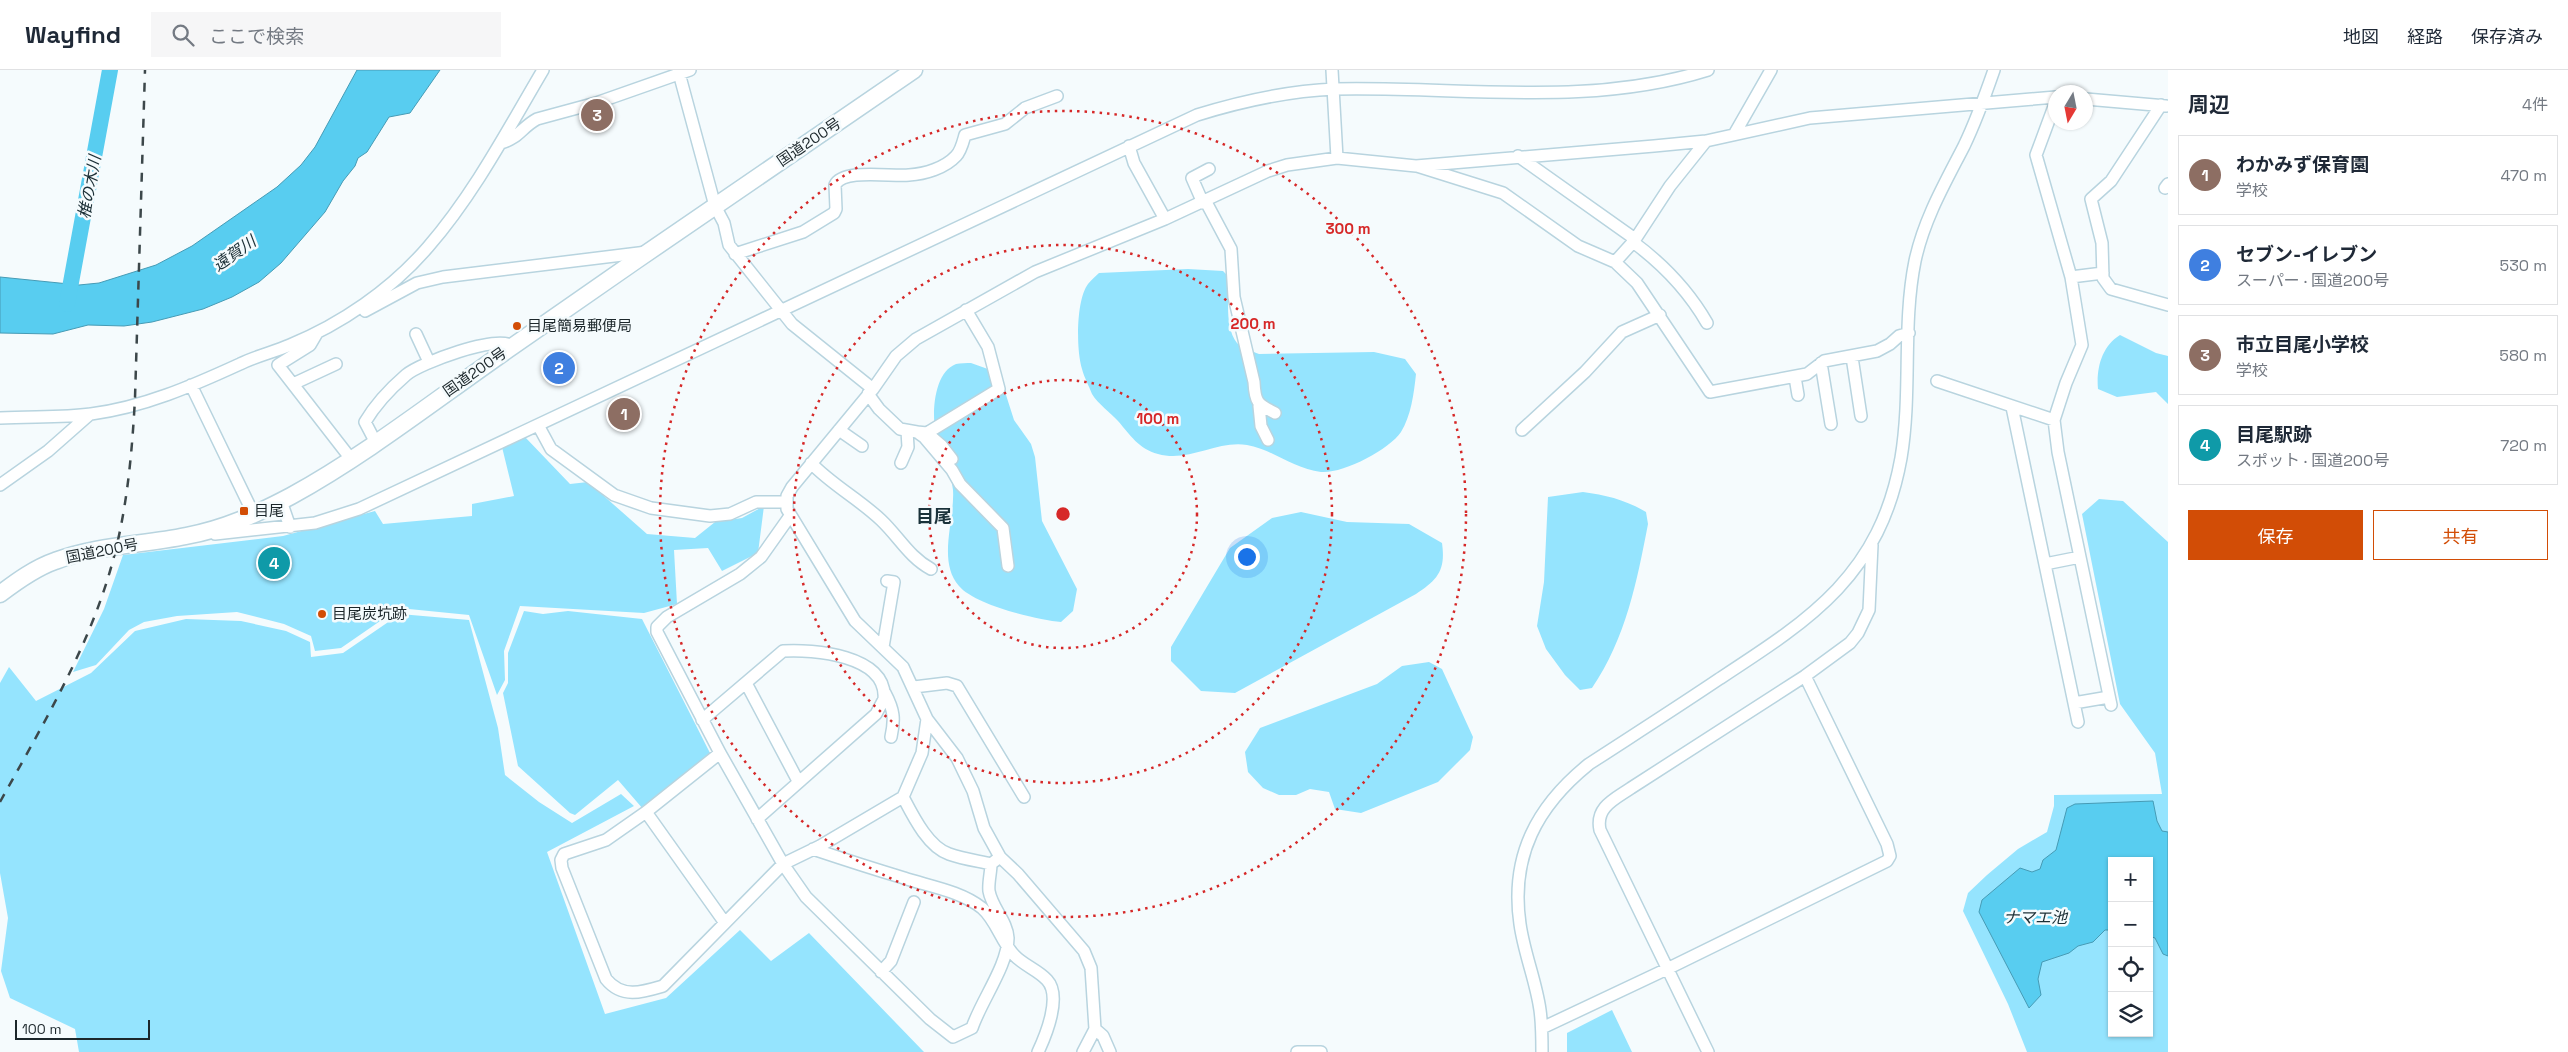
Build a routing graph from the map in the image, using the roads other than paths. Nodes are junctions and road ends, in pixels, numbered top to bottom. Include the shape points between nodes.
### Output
1 (543, 70) edge
2 (914, 70) edge
3 (1332, 70) edge
4 (1708, 70) edge
5 (1770, 70) edge
6 (1994, 70) edge
7 (679, 72) edge
8 (1334, 90) junction
9 (1057, 96) dead end
10 (2048, 97) edge
11 (2093, 100) edge
12 (1982, 102) junction
13 (2165, 106) edge
14 (2048, 123) edge
15 (1735, 133) junction
16 (1706, 141) junction
17 (501, 142) junction
18 (1130, 146) junction
19 (1518, 156) junction
20 (1337, 158) junction
21 (1416, 166) junction
22 (1209, 169) dead end
23 (1204, 202) junction
24 (715, 206) junction
25 (1165, 219) junction
26 (1634, 240) junction
27 (652, 251) junction
28 (735, 254) junction
29 (1615, 262) junction
30 (2103, 273) junction
31 (2071, 277) junction
32 (2168, 305) edge
33 (780, 310) junction
34 (966, 310) junction
35 (1660, 316) junction
36 (340, 319) junction
37 (1707, 323) dead end
38 (317, 333) junction
39 (1910, 333) junction
40 (416, 334) dead end
41 (512, 346) junction
42 (1852, 357) junction
43 (429, 362) junction
44 (332, 364) dead end
45 (1821, 364) junction
46 (1795, 377) junction
47 (1937, 381) dead end
48 (292, 384) junction
49 (191, 385) junction
50 (871, 391) junction
51 (1798, 395) dead end
52 (1259, 406) junction
53 (2012, 407) junction
54 (1275, 413) dead end
55 (90, 414) junction
56 (1861, 416) dead end
57 (21, 417) junction
58 (0, 418) edge
59 (2054, 420) junction
60 (1831, 424) dead end
61 (538, 425) junction
62 (0, 428) edge
63 (839, 430) junction
64 (1522, 430) dead end
65 (917, 432) junction
66 (1268, 440) dead end
67 (376, 443) junction
68 (862, 446) dead end
69 (351, 459) junction
70 (952, 459) dead end
71 (901, 463) dead end
72 (811, 464) junction
73 (0, 485) edge
74 (280, 501) junction
75 (786, 502) junction
76 (254, 515) junction
77 (790, 516) junction
78 (290, 527) junction
79 (186, 536) junction
80 (1872, 543) junction
81 (2080, 557) junction
82 (2045, 564) junction
83 (1008, 566) dead end
84 (931, 569) dead end
85 (887, 581) dead end
86 (0, 594) edge
87 (883, 647) junction
88 (1805, 676) junction
89 (746, 683) junction
90 (914, 687) junction
91 (885, 693) junction
92 (2074, 703) junction
93 (927, 719) junction
94 (702, 720) junction
95 (2078, 722) dead end
96 (891, 737) dead end
97 (720, 753) junction
98 (798, 781) junction
99 (903, 797) junction
100 (1024, 797) dead end
101 (646, 812) junction
102 (757, 819) junction
103 (813, 849) junction
104 (996, 861) junction
105 (783, 864) junction
106 (914, 902) dead end
107 (725, 923) junction
108 (1007, 947) junction
109 (1667, 969) junction
110 (881, 972) junction
111 (1542, 1028) junction
112 (1095, 1029) junction
113 (1038, 1052) edge
114 (1083, 1052) edge
115 (1110, 1052) edge
116 (1297, 1052) edge
117 (1321, 1052) edge
118 (1542, 1052) edge
119 (1708, 1052) edge

1 - 17 street
2 - 24 highway, 国道200号
3 - 8 street
4 - 8 street via 1653,84 1586,93
5 - 15 street
6 - 12 street
7 - 17 street via 611,98 542,117 530,123 515,138
7 - 24 street
8 - 18 street via 1287,94 1222,107 1172,125
8 - 20 street
9 - 28 street via 1025,108 1005,124 966,135 957,155 936,168 908,175 848,175 835,185 834,213 803,232
10 - 12 street
11 - 13 street
12 - 15 street via 1810,118
12 - 39 street via 1920,240 1912,284
13 - 30 street via 2110,181 2092,199 2102,242
14 - 31 street via 2036,155
15 - 16 street
16 - 19 street
16 - 26 street via 1670,186
17 - 36 street via 460,206 427,248 383,290
18 - 25 street via 1134,163
18 - 33 street
19 - 21 street
19 - 26 street
20 - 21 street
20 - 23 street via 1268,171
21 - 29 street via 1503,194 1578,246
22 - 23 street via 1192,178
23 - 25 street
23 - 52 street via 1231,249 1234,296
24 - 27 highway, 国道200号
24 - 28 street
25 - 34 street via 1035,272
26 - 29 street
26 - 37 street via 1663,265 1693,300
27 - 36 street via 443,277 417,283 360,314
27 - 41 highway, 国道200号
28 - 33 street
29 - 35 street via 1637,283
30 - 31 street
30 - 32 street via 2112,289
31 - 59 street via 2082,345
33 - 50 street
33 - 61 street
34 - 50 street via 916,339 896,356
34 - 65 street via 988,347 999,389
35 - 46 street via 1710,392
35 - 64 street via 1622,332 1585,372
36 - 38 street
38 - 48 street via 315,340 278,365
38 - 49 street
39 - 42 street via 1899,336 1877,351
39 - 80 street via 1901,457 1896,484
40 - 43 street
41 - 43 street via 503,342
41 - 67 highway, 国道200号
42 - 45 street
42 - 56 street
43 - 67 street via 407,374 371,411 365,422
44 - 48 street
45 - 46 street
45 - 60 street
46 - 51 street
47 - 53 street
48 - 69 street
49 - 55 street via 152,402
49 - 76 street
50 - 63 street
50 - 65 street via 889,420 900,429
52 - 54 street
52 - 66 street via 1261,426
53 - 59 street
53 - 82 street
55 - 57 street
55 - 73 street via 48,451
57 - 58 street
57 - 62 street
59 - 81 street
61 - 75 street via 552,449 614,495 650,508 710,516 730,514 756,502
61 - 78 street via 359,509 316,523
63 - 68 street
63 - 72 street
65 - 70 street via 942,446
65 - 71 street
65 - 83 street via 952,470 960,484 1003,528
67 - 69 highway, 国道200号
69 - 74 highway, 国道200号
72 - 75 street via 792,487
72 - 84 street via 882,521 916,561
74 - 76 highway, 国道200号
74 - 78 street
75 - 77 street
76 - 79 highway, 国道200号
77 - 87 street via 856,621
77 - 94 street via 761,557 740,574 667,617 658,627 659,638
78 - 79 street
79 - 86 highway, 国道200号 via 88,551 54,561 23,577
80 - 88 street via 1871,598 1865,622 1850,643
80 - 111 street via 1847,579 1822,606 1770,645 1589,764 1564,785 1538,820 1526,846 1518,890 1520,926
81 - 82 street
81 - 92 street via 2110,701
82 - 92 street
85 - 87 street via 894,582
87 - 90 street via 903,667
88 - 109 street via 1631,788 1602,811 1598,823 1600,830
88 - 109 street via 1890,856 1880,865
89 - 91 street via 783,651 791,651 856,660 876,676
89 - 94 street
89 - 98 street
90 - 93 street
90 - 100 street via 947,683 958,686
91 - 96 street via 895,720
91 - 98 street via 876,714
92 - 95 street
93 - 99 street via 922,753
93 - 104 street via 957,758 973,791
94 - 97 street
97 - 101 street
97 - 102 street
98 - 102 street
99 - 103 street
99 - 104 street via 936,847 948,854
101 - 107 street
101 - 107 street via 606,840 564,854 561,860 606,980 613,988 626,992 642,993 663,986
102 - 105 street
103 - 105 street
103 - 108 street via 969,900 991,919
104 - 108 street via 989,892 1008,936
104 - 112 street via 1018,874 1084,951 1091,968
105 - 107 street
105 - 110 street via 806,897
106 - 110 street via 890,961
108 - 110 street via 972,1028 953,1037
108 - 113 street via 1051,986 1050,1022
109 - 111 street
109 - 119 street
111 - 118 street
112 - 114 street
112 - 115 street via 1103,1036
116 - 117 street

